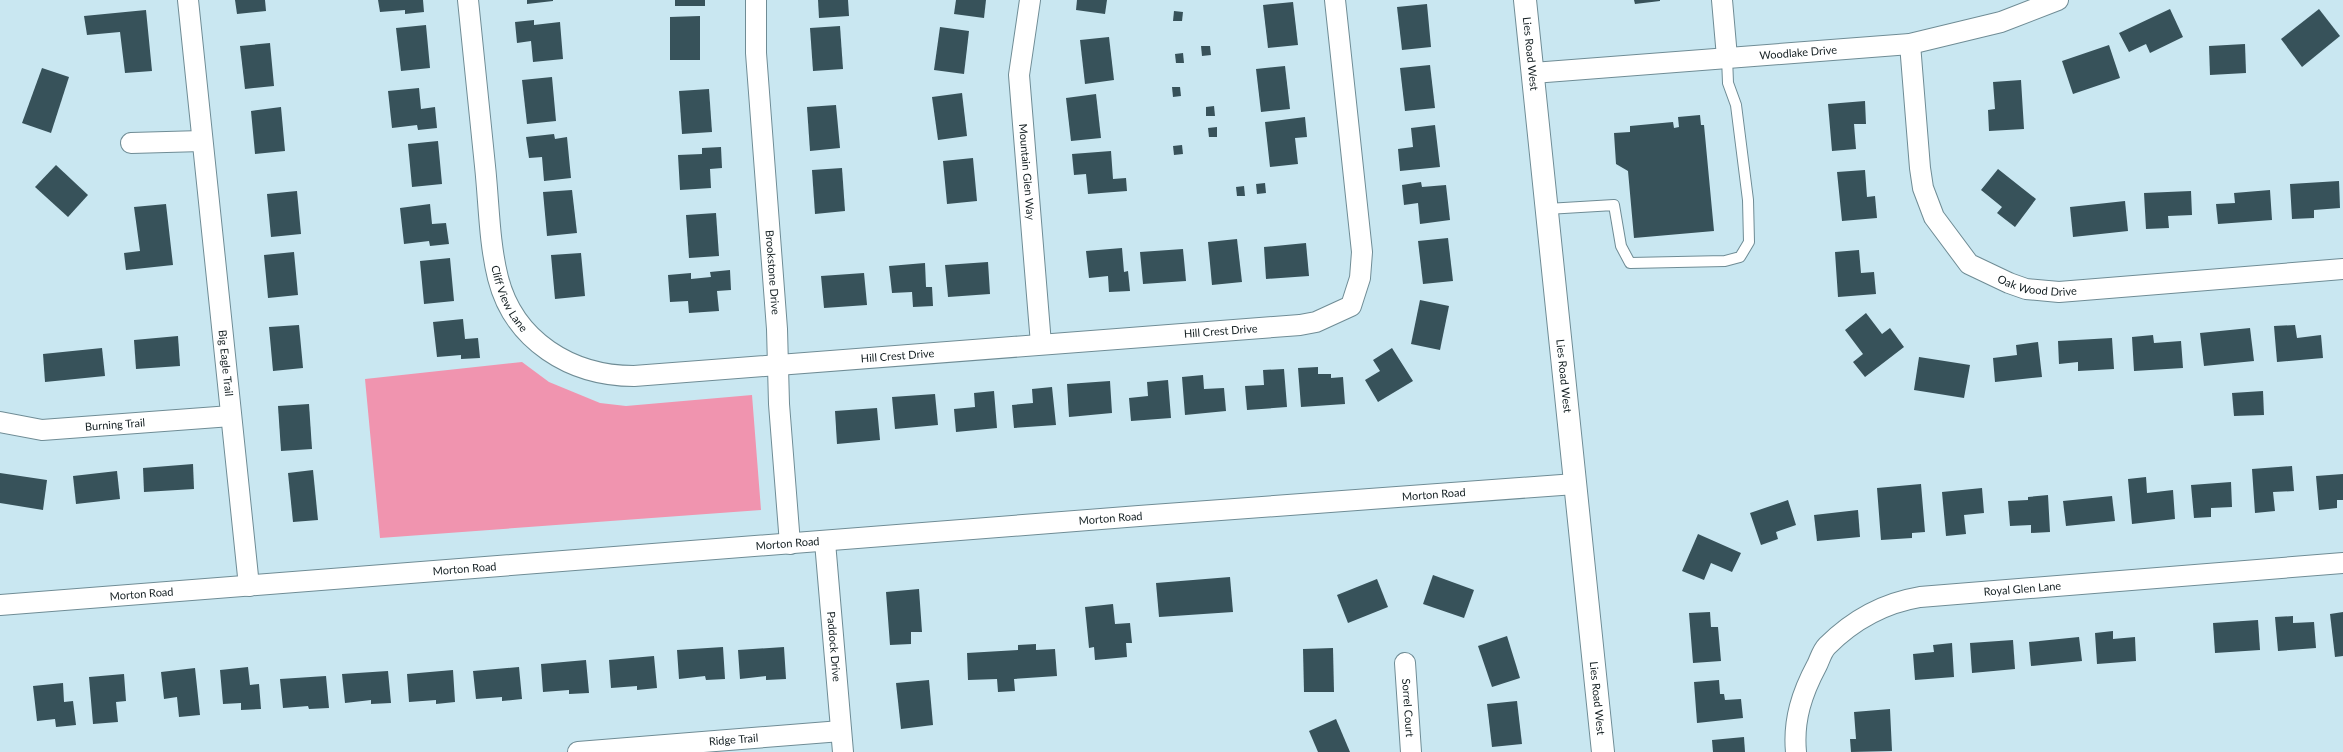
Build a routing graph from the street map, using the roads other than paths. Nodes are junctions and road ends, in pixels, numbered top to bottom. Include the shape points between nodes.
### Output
1 (188, 0) edge
2 (468, 0) edge
3 (756, 0) edge
4 (1030, 0) edge
5 (1335, 0) edge
6 (1525, 0) edge
7 (1722, 0) edge
8 (2058, 0) edge
9 (1910, 44) junction
10 (1728, 57) junction
11 (1532, 72) junction
12 (202, 141) junction
13 (131, 143) dead end
14 (1547, 209) junction
15 (2343, 269) edge
16 (1041, 344) junction
17 (778, 365) junction
18 (232, 416) junction
19 (0, 422) edge
20 (1576, 484) junction
21 (825, 542) junction
22 (790, 544) junction
23 (2343, 563) edge
24 (249, 586) junction
25 (0, 605) edge
26 (1405, 663) dead end
27 (841, 731) junction
28 (578, 752) edge
29 (843, 752) edge
30 (1411, 752) edge
31 (1603, 752) edge
32 (1796, 752) edge

1 - 12 street, Big Eagle Trail
2 - 17 street, Cliff View Lane via 495,259 506,302 517,320 541,347 572,364 603,374 634,376
3 - 17 street, Brookstone Drive via 756,53
4 - 16 street, Mountain Glen Way via 1019,75
5 - 16 street, Hill Crest Drive via 1362,252 1360,278 1351,306 1316,322 1300,325
6 - 11 street, Lies Road West
7 - 10 street
8 - 9 street, Woodlake Drive via 2001,22
9 - 10 street, Woodlake Drive
9 - 15 street, Oak Wood Drive via 1923,188 1934,217 1969,264 2026,289 2051,292
10 - 11 street, Woodlake Drive
10 - 14 lane via 1728,83 1737,112 1748,200 1749,242 1740,257 1725,261 1630,263 1621,246 1614,205
11 - 14 street, Lies Road West
12 - 13 street
12 - 18 street, Big Eagle Trail
14 - 20 street, Lies Road West
16 - 17 street, Hill Crest Drive
17 - 22 street, Brookstone Drive
18 - 19 street, Burning Trail via 42,430 25,429
18 - 24 street, Big Eagle Trail
20 - 21 street, Morton Road
20 - 31 street, Lies Road West
21 - 22 street, Morton Road
21 - 27 street, Paddock Drive
22 - 24 street, Morton Road
23 - 32 street, Royal Glen Lane via 1902,600 1863,617 1826,647 1806,686 1800,704 1796,723
24 - 25 street, Morton Road
26 - 30 street, Sorrel Court
27 - 28 street, Ridge Trail
27 - 29 street, Paddock Drive

